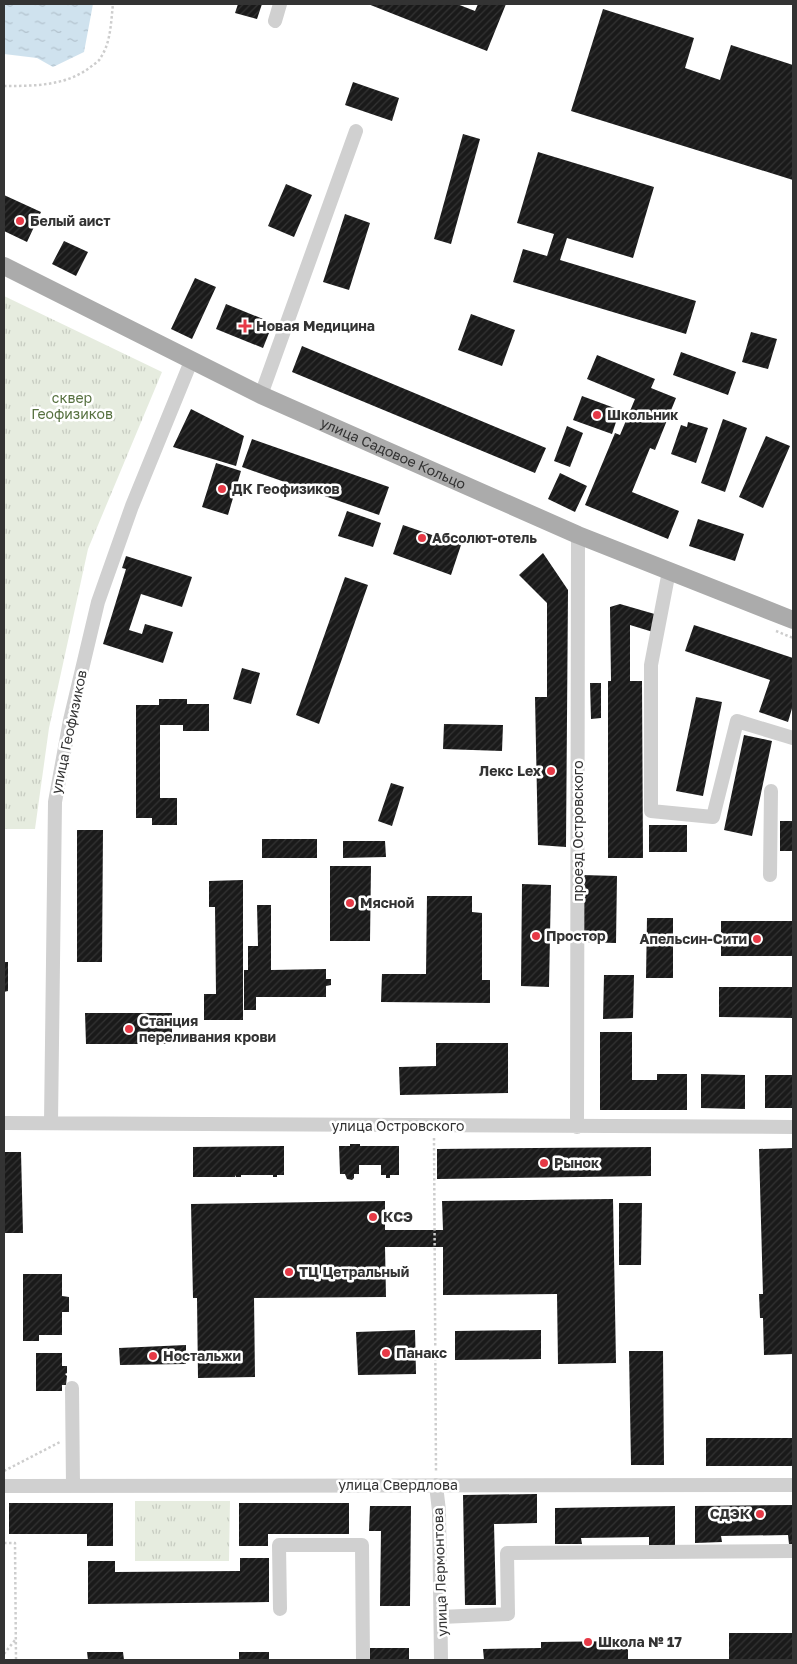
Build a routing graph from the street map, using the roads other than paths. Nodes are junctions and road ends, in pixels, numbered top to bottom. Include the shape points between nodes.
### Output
1 (280, 4) edge
2 (275, 21) dead end
3 (356, 131) dead end
4 (4, 266) edge
5 (192, 359) junction
6 (261, 395) junction
7 (578, 535) junction
8 (669, 571) junction
9 (793, 620) edge
10 (793, 738) edge
11 (771, 791) dead end
12 (770, 875) dead end
13 (4, 1123) edge
14 (51, 1123) junction
15 (577, 1127) junction
16 (793, 1127) edge
17 (72, 1388) dead end
18 (436, 1485) junction
19 (793, 1485) edge
20 (4, 1486) edge
21 (73, 1486) junction
22 (793, 1551) edge
23 (280, 1609) dead end
24 (441, 1617) junction
25 (363, 1660) edge
26 (442, 1660) edge

1 - 2 street
3 - 6 street
4 - 5 main road, улица Садовое Кольцо
5 - 6 main road, улица Садовое Кольцо
5 - 14 street, улица Геофизиков via 132,506 98,602 70,720 55,802
6 - 7 main road, улица Садовое Кольцо
7 - 8 main road, улица Садовое Кольцо
7 - 15 street, проезд Островского
8 - 9 main road, улица Садовое Кольцо
8 - 10 street via 651,666 651,811 713,817 737,721
11 - 12 street
13 - 14 street, улица Островского
14 - 15 street, улица Островского
15 - 16 street, улица Островского
17 - 21 street
18 - 19 street, улица Свердлова
18 - 21 street, улица Свердлова
18 - 24 street, улица Лермонтова
20 - 21 street, улица Свердлова
22 - 24 street via 507,1553 508,1614
23 - 25 street via 279,1545 362,1545
24 - 26 street, улица Лермонтова

